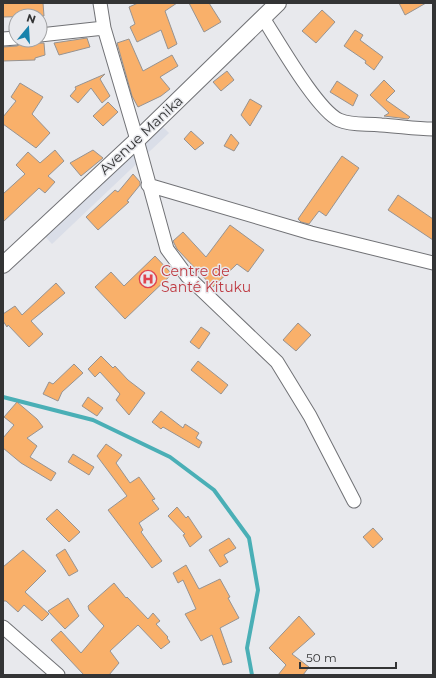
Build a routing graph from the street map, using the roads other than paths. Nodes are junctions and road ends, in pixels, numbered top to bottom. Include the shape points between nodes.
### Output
1 (100, 3) edge
2 (278, 3) edge
3 (264, 18) junction
4 (104, 28) junction
5 (48, 34) edge
6 (433, 129) edge
7 (138, 140) junction
8 (148, 185) junction
9 (433, 263) edge
10 (3, 265) edge
11 (354, 501) dead end
12 (3, 627) edge
13 (58, 675) edge

1 - 4 street
2 - 3 street, Avenue Manika
3 - 6 street via 298,73 324,108 338,120 354,125 380,124 408,129
3 - 7 street, Avenue Manika
4 - 5 street
4 - 7 street
7 - 8 street
7 - 10 street, Avenue Manika
8 - 9 street via 311,233
8 - 11 street via 167,249 187,276 277,362 310,416
12 - 13 street

